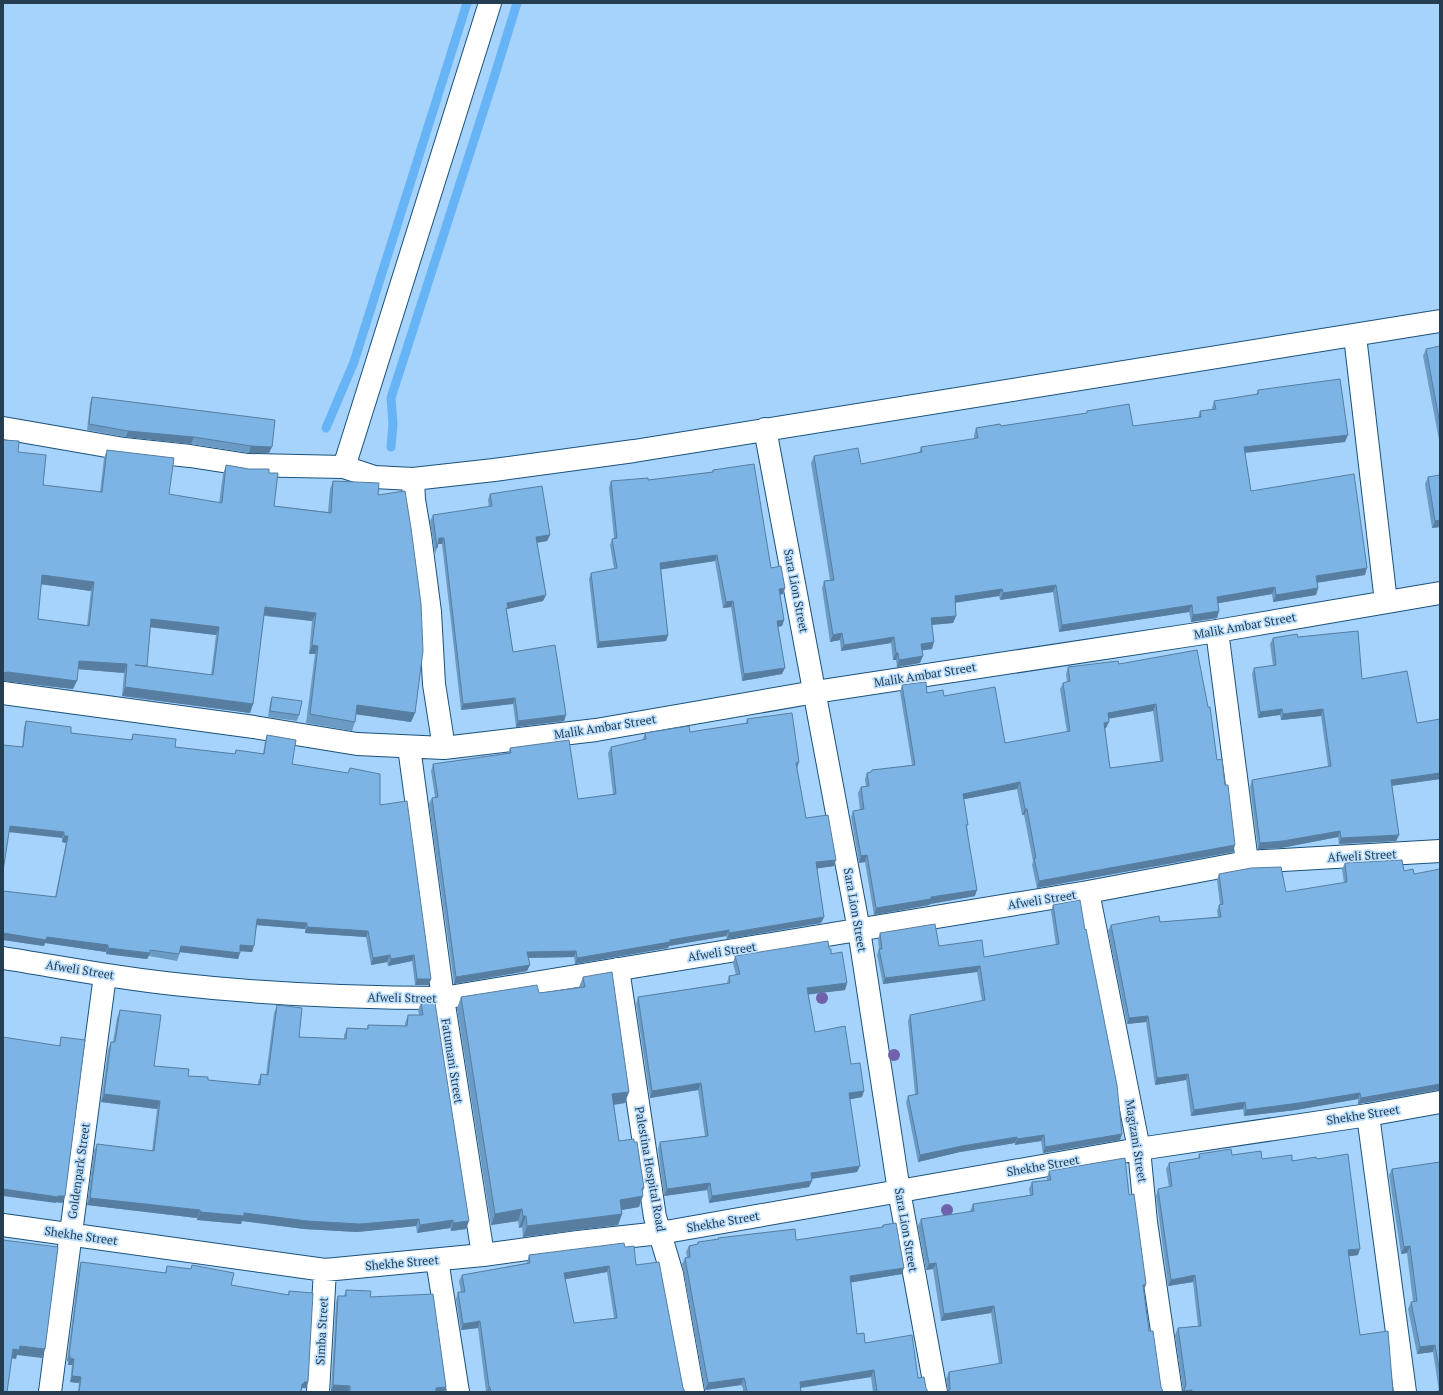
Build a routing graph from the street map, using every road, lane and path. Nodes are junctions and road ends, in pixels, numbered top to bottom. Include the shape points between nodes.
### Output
1 (490, 3) edge
2 (1440, 321) edge
3 (1355, 336) junction
4 (3, 428) edge
5 (765, 430) junction
6 (344, 467) junction
7 (413, 479) junction
8 (1440, 593) edge
9 (1386, 602) junction
10 (1217, 631) junction
11 (815, 692) junction
12 (3, 693) edge
13 (409, 747) junction
14 (444, 748) junction
15 (1440, 851) edge
16 (1248, 862) junction
17 (1088, 892) junction
18 (859, 930) junction
19 (3, 958) edge
20 (618, 969) junction
21 (106, 975) junction
22 (443, 998) junction
23 (1440, 1102) edge
24 (1368, 1115) junction
25 (1139, 1149) junction
26 (899, 1191) junction
27 (3, 1225) edge
28 (660, 1233) junction
29 (70, 1234) junction
30 (483, 1255) junction
31 (437, 1260) junction
32 (325, 1270) junction
33 (50, 1392) edge
34 (318, 1392) edge
35 (458, 1392) edge
36 (693, 1392) edge
37 (936, 1392) edge
38 (1171, 1392) edge
39 (1405, 1392) edge

1 - 6 street
2 - 3 street
3 - 5 street
3 - 9 street
4 - 6 street via 124,449 248,465
5 - 7 street via 634,451
5 - 11 street, Sara Lion Street
6 - 7 street via 374,477
7 - 14 street via 430,612 434,684
8 - 9 street, Malik Ambar Street
9 - 10 street, Malik Ambar Street
10 - 11 street, Malik Ambar Street
10 - 16 street
11 - 14 street, Malik Ambar Street via 596,730
11 - 18 street, Sara Lion Street
12 - 13 street, Malik Ambar Street via 254,727 357,744
13 - 14 street, Malik Ambar Street
13 - 22 street, Fatumani Street
15 - 16 street, Afweli Street
16 - 17 street, Afweli Street
17 - 18 street, Afweli Street
17 - 25 street, Magizani Street
18 - 20 street, Afweli Street
18 - 26 street, Sara Lion Street
19 - 21 street, Afweli Street
20 - 22 street, Afweli Street
20 - 28 street, Palestina Hospital Road via 655,1217
21 - 22 street, Afweli Street via 277,993
21 - 29 street, Goldenpark Street
22 - 30 street, Fatumani Street
23 - 24 street, Shekhe Street
24 - 25 street, Shekhe Street
24 - 39 street
25 - 26 street, Shekhe Street
25 - 38 street, Magizani Street via 1146,1222
26 - 28 street, Shekhe Street
26 - 37 street, Sara Lion Street
27 - 29 street, Shekhe Street
28 - 30 street, Shekhe Street
28 - 36 street, Palestina Hospital Road via 672,1274
29 - 32 street, Shekhe Street
29 - 33 street, Goldenpark Street
30 - 31 street, Shekhe Street
31 - 32 street, Shekhe Street
31 - 35 street
32 - 34 street, Simba Street

